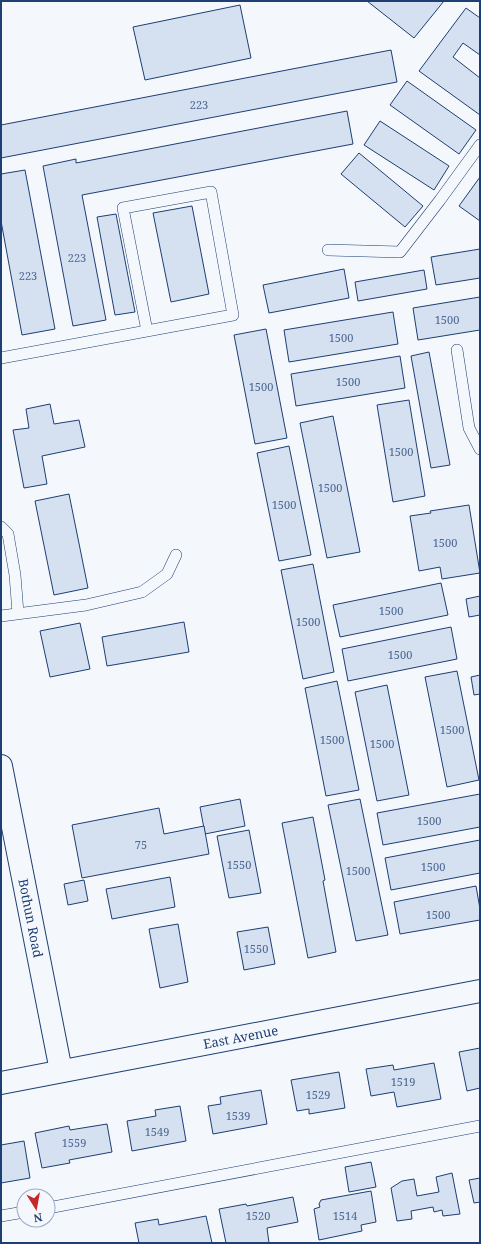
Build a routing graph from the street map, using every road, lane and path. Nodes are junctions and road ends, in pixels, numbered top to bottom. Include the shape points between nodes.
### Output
1 (479, 150) edge
2 (328, 250) dead end
3 (147, 331) junction
4 (457, 350) dead end
5 (1, 358) edge
6 (480, 449) edge
7 (1, 527) edge
8 (176, 555) dead end
9 (18, 613) junction
10 (1, 616) edge
11 (1, 766) edge
12 (480, 991) edge
13 (61, 1071) junction
14 (1, 1083) edge
15 (480, 1126) edge
16 (56, 1206) edge
17 (16, 1213) edge
18 (1, 1216) edge

1 - 2 lane via 400,252
3 - 3 lane via 123,208 211,192 233,315
3 - 5 lane
4 - 6 lane via 469,428
7 - 9 lane via 8,534
8 - 9 lane via 167,574 142,592 86,605
9 - 10 lane
11 - 13 main road, Bothun Road
12 - 13 main road, East Avenue
13 - 14 main road, East Avenue
15 - 16 lane
17 - 18 lane

